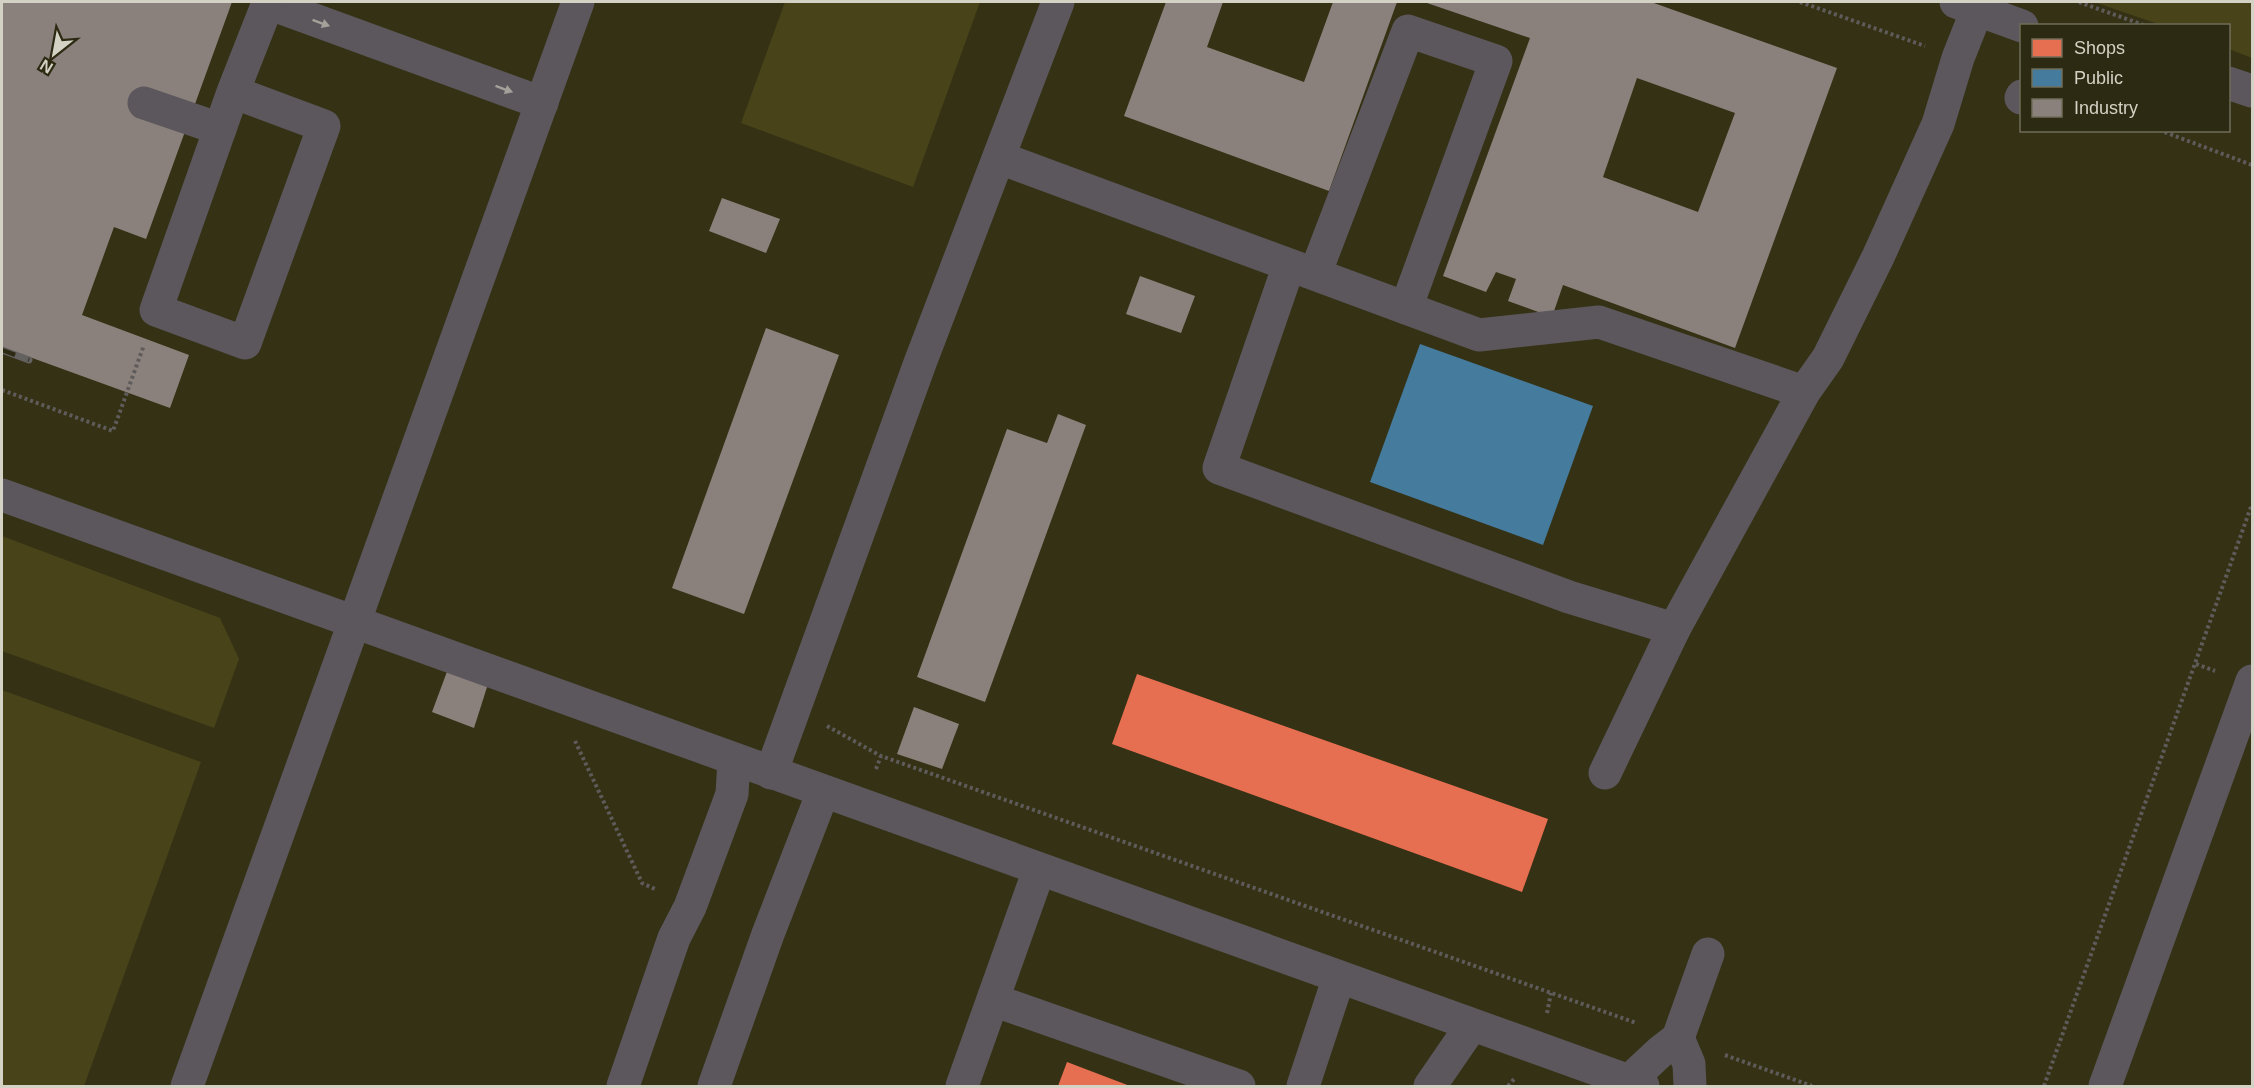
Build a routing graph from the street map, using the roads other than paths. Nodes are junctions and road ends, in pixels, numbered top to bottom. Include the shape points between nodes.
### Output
1 (268, 2) edge
2 (578, 2) edge
3 (1058, 2) edge
4 (1966, 6) edge
5 (2020, 25) edge
6 (2230, 83) edge
7 (2253, 91) edge
8 (233, 92) junction
9 (144, 103) dead end
10 (542, 103) junction
11 (220, 129) junction
12 (1000, 158) junction
13 (1302, 270) junction
14 (1406, 308) junction
15 (1804, 392) junction
16 (2, 495) edge
17 (355, 623) junction
18 (1674, 629) junction
19 (2253, 681) edge
20 (734, 760) junction
21 (771, 773) junction
22 (1605, 773) dead end
23 (823, 792) junction
24 (1039, 870) junction
25 (1708, 954) dead end
26 (1340, 977) junction
27 (993, 999) junction
28 (1472, 1024) junction
29 (1678, 1038) junction
30 (1636, 1084) edge
31 (187, 1086) edge
32 (623, 1086) edge
33 (714, 1086) edge
34 (962, 1086) edge
35 (1239, 1086) edge
36 (1303, 1086) edge
37 (1430, 1086) edge
38 (1690, 1086) edge
39 (2105, 1086) edge

1 - 8 lane
1 -> 10 lane
2 - 10 lane
3 - 12 lane
4 - 5 lane
4 - 15 lane via 1958,58 1938,124 1828,358
6 - 7 lane
8 - 11 lane
8 - 11 lane via 324,126 245,343 156,310
9 - 11 lane
10 - 17 lane
12 - 13 lane
12 - 21 lane via 920,363
13 - 14 lane
13 - 14 lane via 1408,31 1496,61
13 - 18 lane via 1219,468 1569,597
14 - 15 lane via 1479,335 1599,322
15 - 18 lane
16 - 17 lane
17 - 20 lane
17 - 31 lane
18 - 22 lane
19 - 39 lane
20 - 21 lane
20 - 32 lane via 732,794 690,907 674,938
21 - 23 lane
23 - 24 lane
23 - 33 lane
24 - 26 lane
24 - 27 lane
25 - 29 lane
26 - 28 lane
26 - 36 lane
27 - 34 lane
27 - 35 lane
28 - 30 lane
28 - 37 lane
29 - 30 lane via 1660,1052
29 - 38 lane via 1689,1064

